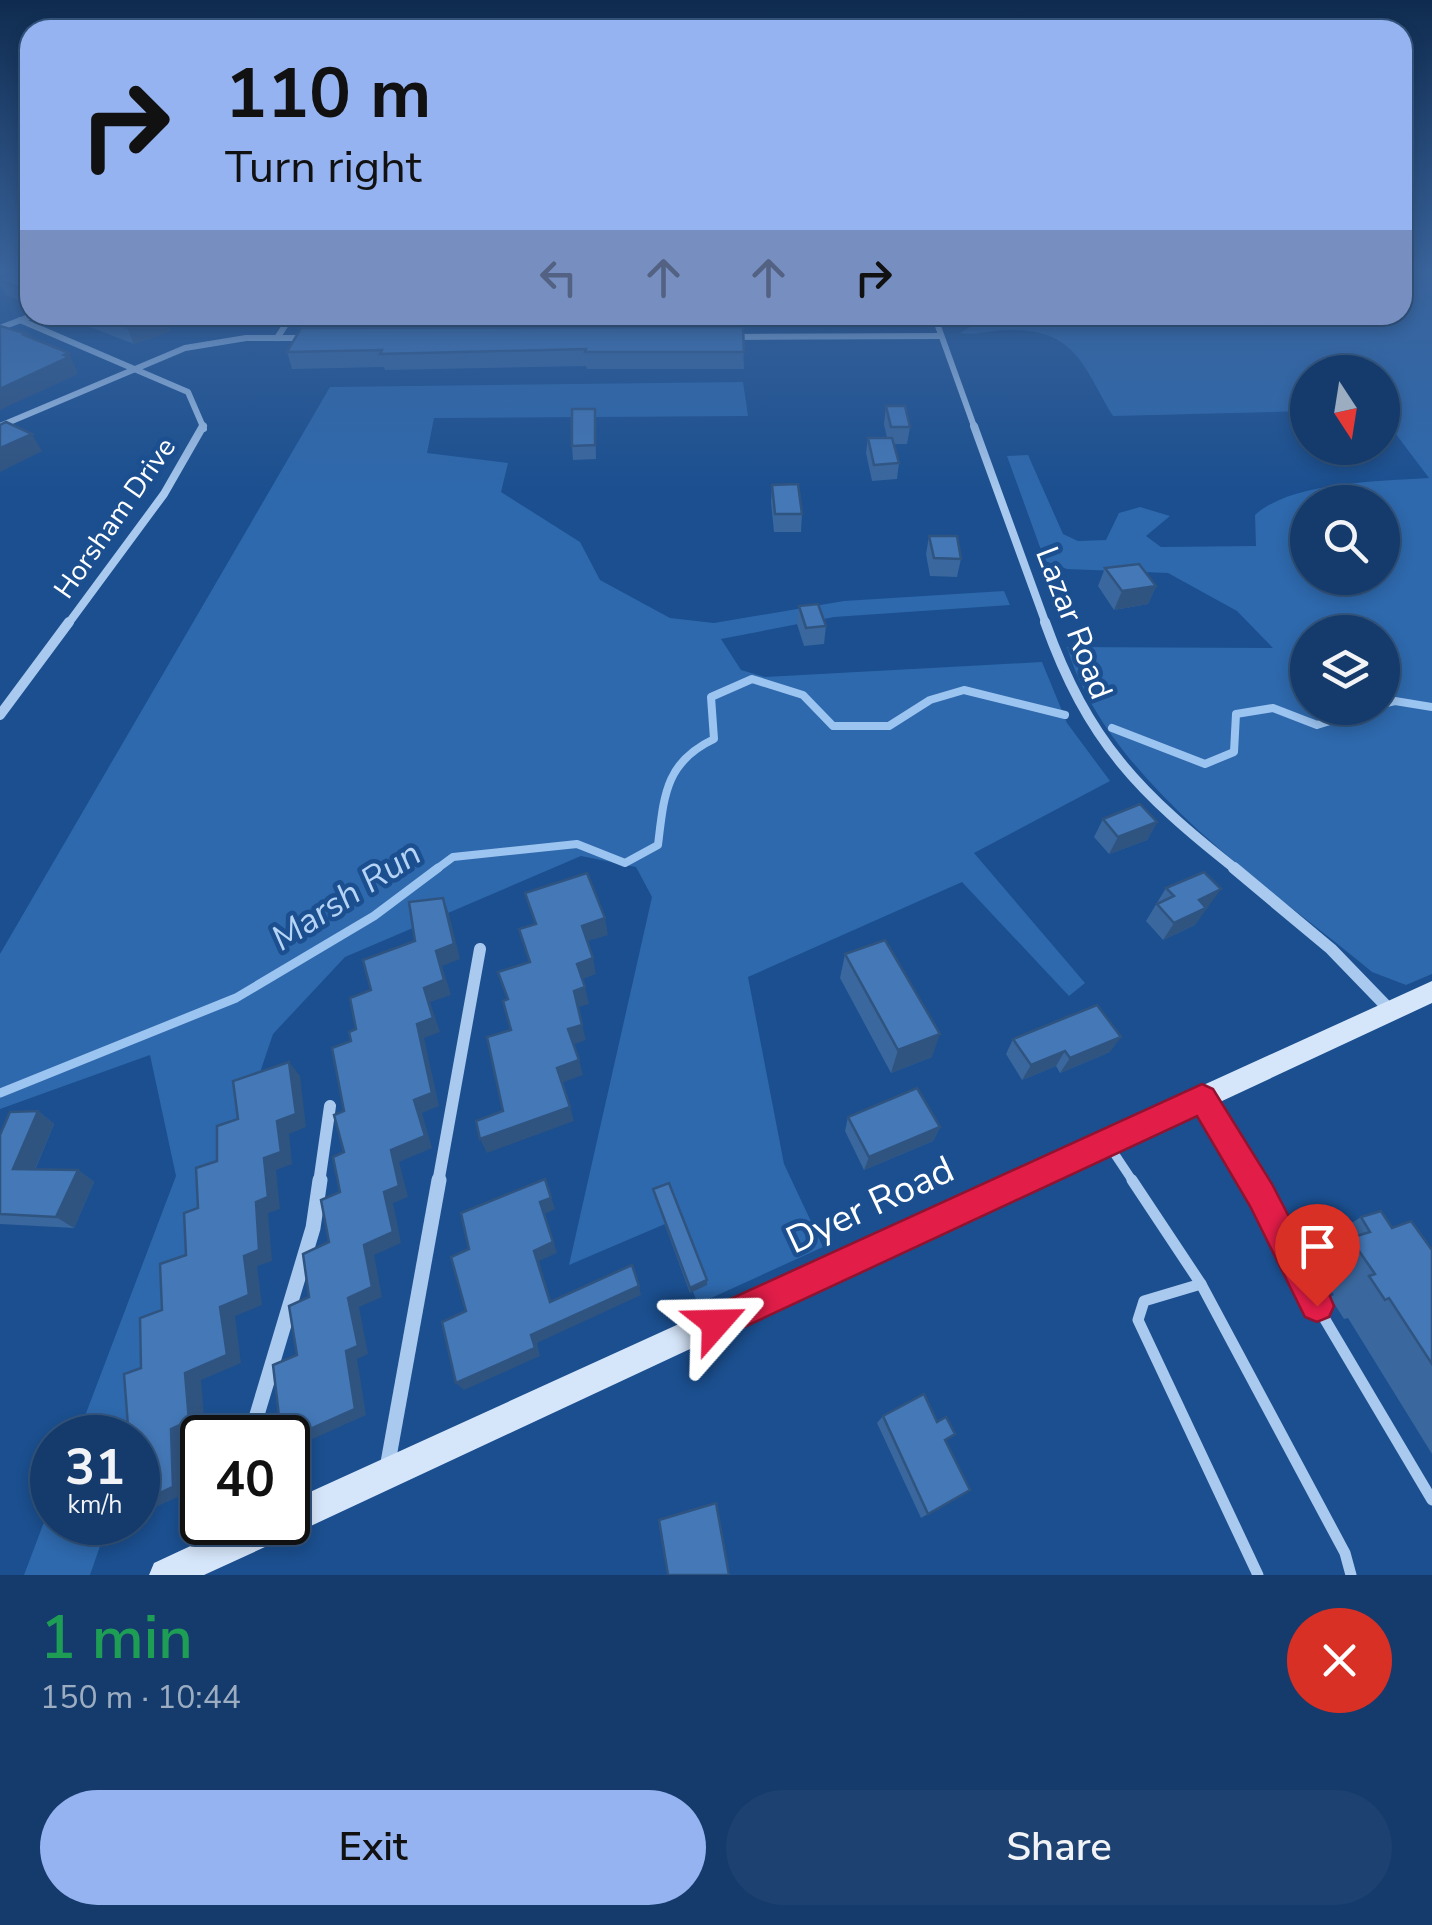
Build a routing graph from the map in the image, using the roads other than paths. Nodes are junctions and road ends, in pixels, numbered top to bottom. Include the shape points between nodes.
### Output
1 (83, 346) edge
2 (200, 346) edge
3 (944, 346) edge
4 (136, 367) junction
5 (0, 426) edge
6 (0, 715) edge
7 (480, 950) dead end
8 (1432, 992) edge
9 (1390, 1011) junction
10 (1202, 1098) junction
11 (330, 1106) dead end
12 (1108, 1144) junction
13 (1201, 1284) junction
14 (257, 1415) edge
15 (386, 1474) junction
16 (1432, 1500) edge
17 (310, 1509) edge
18 (209, 1545) edge
19 (166, 1575) edge
20 (1258, 1575) edge
21 (1351, 1575) edge

1 - 4 street, Horsham Drive
2 - 4 street
3 - 9 street, Lazar Road via 1088,724 1132,781 1330,948
4 - 5 street
4 - 6 street, Horsham Drive via 188,392 204,429 164,494
7 - 15 street
8 - 9 street, Dyer Road
9 - 10 street, Dyer Road
10 - 12 street, Dyer Road
10 - 16 lane
11 - 14 street via 313,1228
12 - 13 lane
12 - 15 street, Dyer Road
13 - 20 lane via 1144,1301 1138,1320
13 - 21 lane via 1346,1553
15 - 17 street, Dyer Road
18 - 19 street

